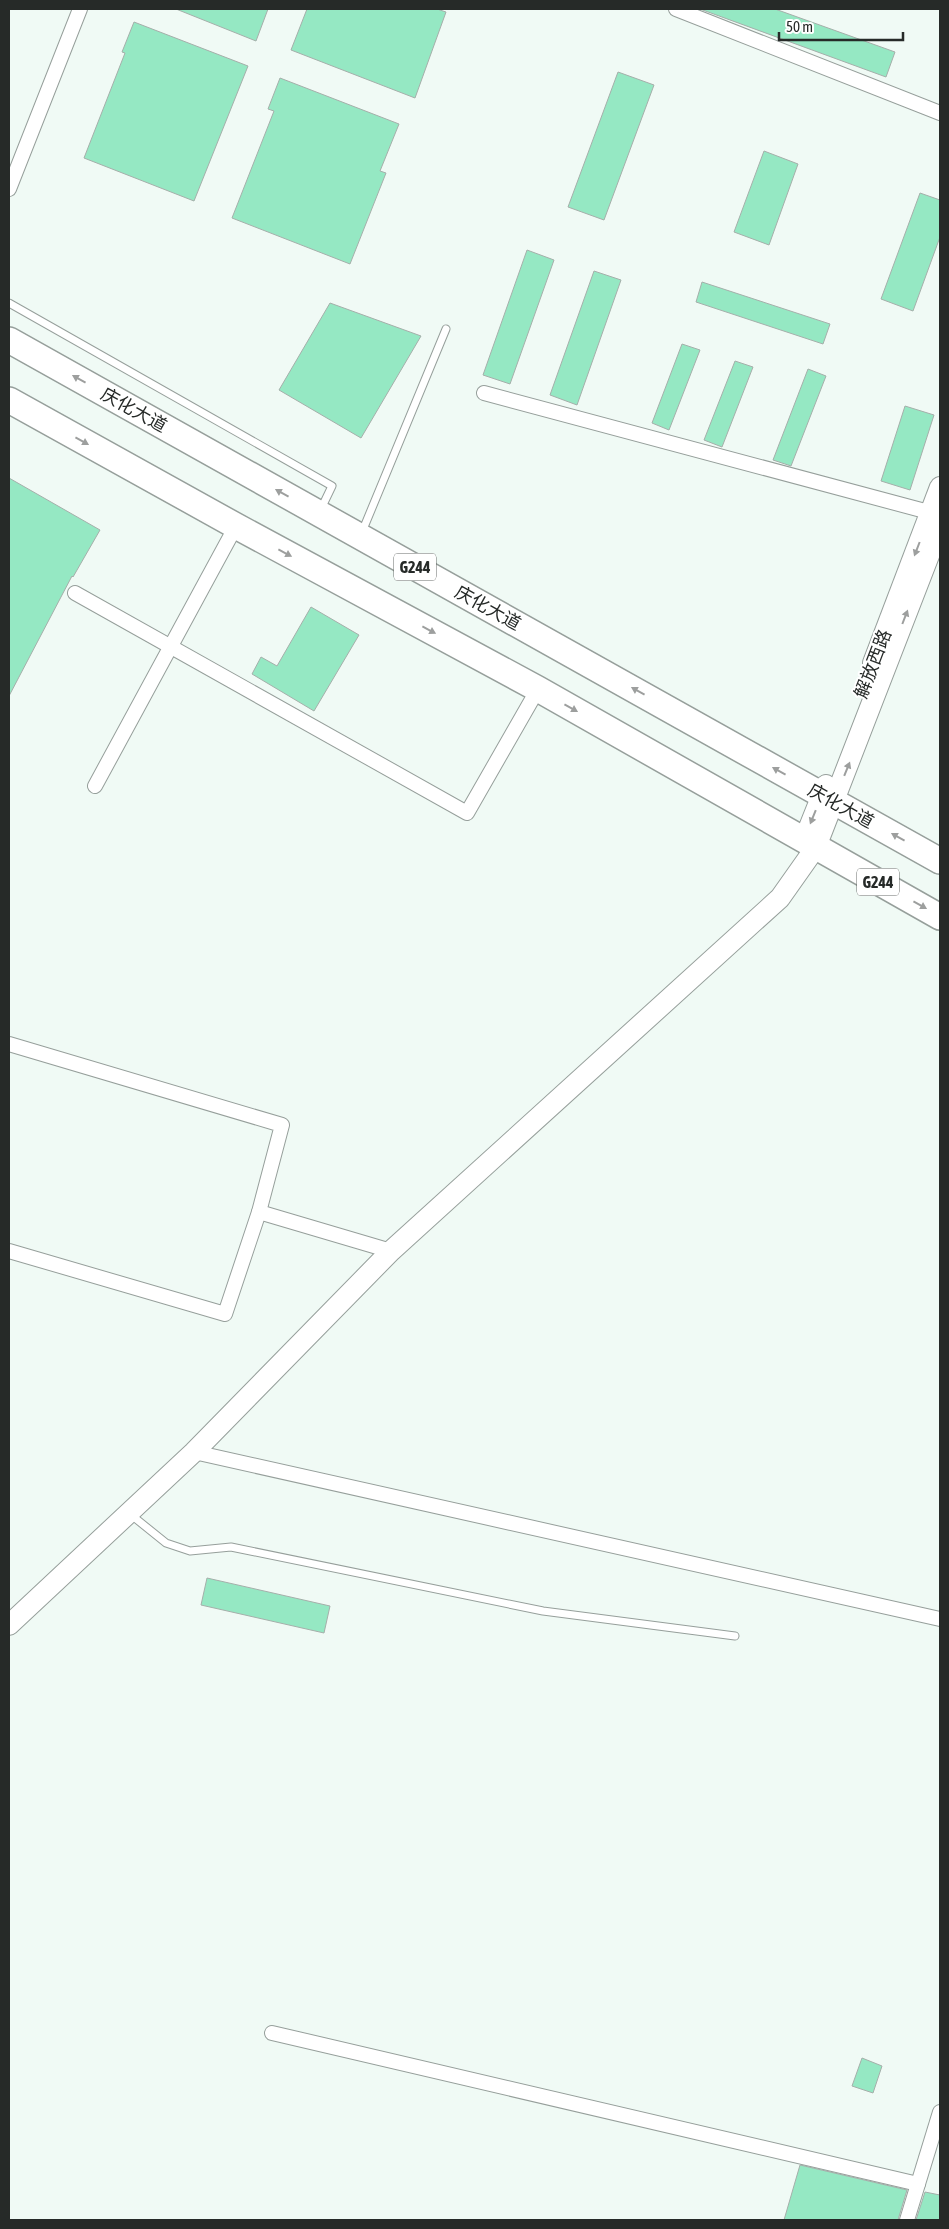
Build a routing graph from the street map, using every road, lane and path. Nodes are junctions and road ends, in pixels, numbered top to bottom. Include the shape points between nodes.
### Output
1 (80, 9) edge
2 (676, 9) edge
3 (940, 113) edge
4 (9, 189) edge
5 (9, 303) edge
6 (446, 329) dead end
7 (9, 340) edge
8 (484, 393) dead end
9 (9, 400) edge
10 (940, 487) edge
11 (318, 514) junction
12 (937, 518) edge
13 (236, 526) junction
14 (360, 537) junction
15 (75, 593) dead end
16 (171, 647) junction
17 (538, 689) junction
18 (95, 786) dead end
19 (828, 798) junction
20 (810, 843) junction
21 (940, 861) edge
22 (940, 917) edge
23 (9, 1044) edge
24 (259, 1212) junction
25 (9, 1250) edge
26 (391, 1251) junction
27 (194, 1452) junction
28 (130, 1513) junction
29 (940, 1619) edge
30 (9, 1625) edge
31 (735, 1636) dead end
32 (272, 2033) dead end
33 (940, 2112) edge
34 (938, 2131) edge
35 (918, 2184) junction
36 (907, 2220) edge

1 - 4 street
2 - 3 street
5 - 11 lane via 332,486
6 - 14 lane
11 -> 7 highway, 庆化大道 / G244
8 - 12 street
9 -> 13 highway, G244
10 - 12 street, 解放西路
11 - 14 highway, 庆化大道 / G244
12 - 19 street, 解放西路
13 - 16 street
13 -> 17 highway, G244
19 -> 14 highway, 庆化大道 / G244
15 - 16 street
16 - 17 street via 466,813
16 - 18 street
17 -> 20 highway, G244
19 - 20 street, 解放西路
21 -> 19 highway, 庆化大道 / G244
20 -> 22 highway, G244
20 - 26 street, 解放西路 via 797,877 763,914
23 - 24 street via 282,1126
24 - 25 street via 225,1314
24 - 26 street
26 - 27 street, 解放西路
27 - 28 street, 解放西路
27 - 29 street
28 - 30 street, 解放西路
28 - 31 lane via 166,1543 190,1550 231,1547 543,1611
32 - 35 street
33 - 34 street
34 - 35 street
35 - 36 street

